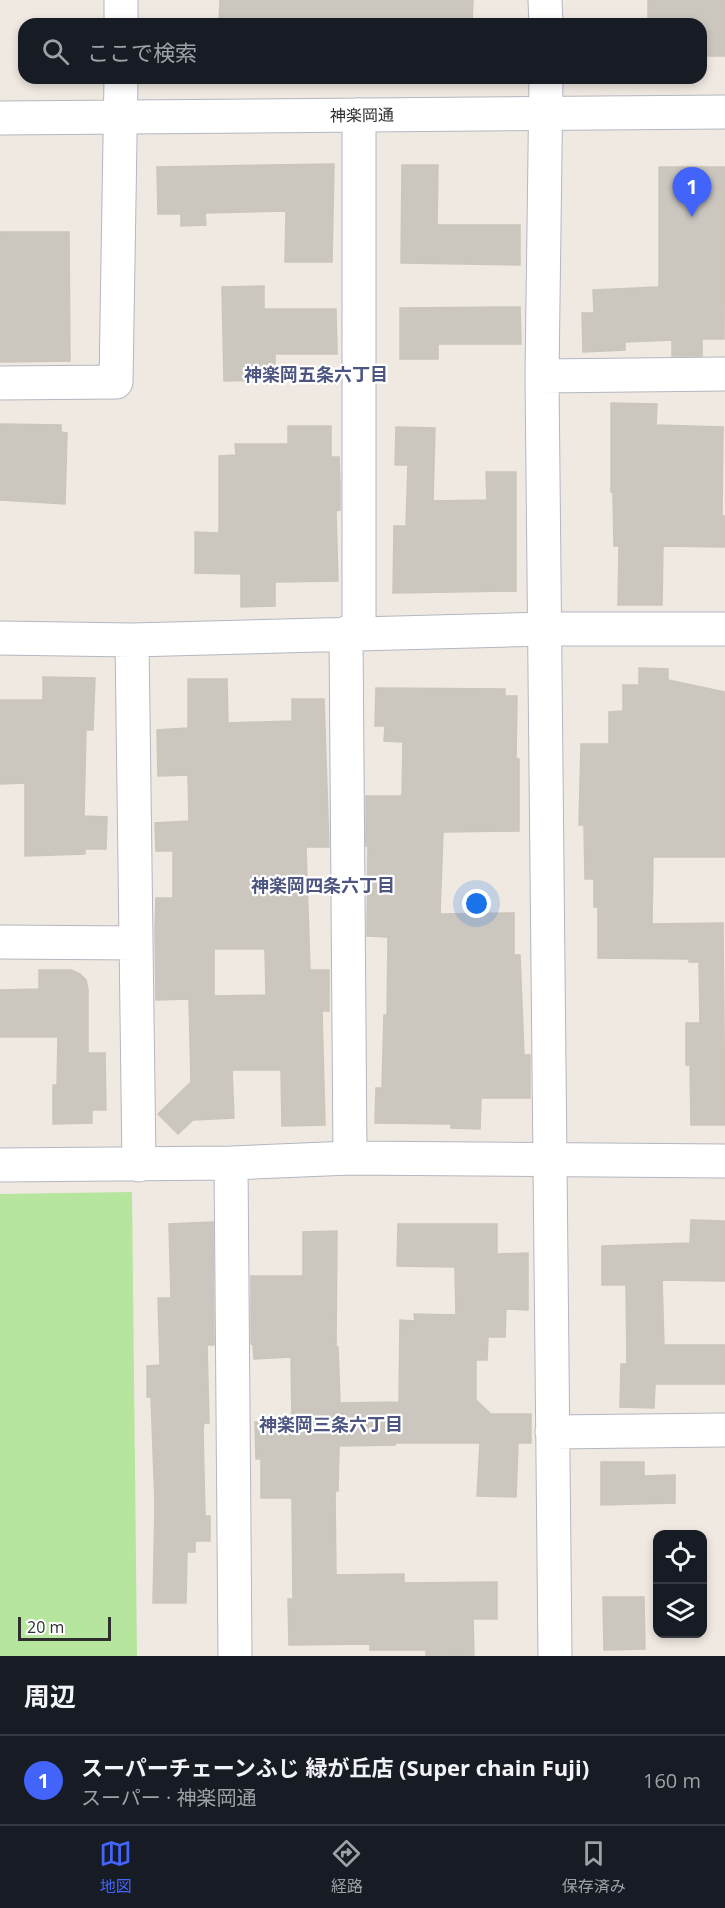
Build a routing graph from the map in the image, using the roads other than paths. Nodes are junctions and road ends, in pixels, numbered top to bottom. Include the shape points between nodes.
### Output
1 (121, 0) edge
2 (545, 0) edge
3 (121, 18) edge
4 (546, 18) edge
5 (121, 84) edge
6 (546, 84) edge
7 (725, 112) edge
8 (546, 113) junction
9 (359, 115) junction
10 (120, 117) junction
11 (0, 118) edge
12 (725, 374) edge
13 (542, 376) junction
14 (0, 383) edge
15 (545, 629) junction
16 (725, 629) edge
17 (352, 633) junction
18 (0, 638) edge
19 (132, 640) junction
20 (0, 942) edge
21 (136, 943) junction
22 (350, 1158) junction
23 (550, 1160) junction
24 (725, 1161) edge
25 (231, 1163) junction
26 (0, 1165) edge
27 (139, 1165) junction
28 (725, 1430) edge
29 (552, 1432) junction
30 (235, 1656) edge
31 (555, 1656) edge

1 - 3 street
2 - 4 street
5 - 10 street
6 - 8 street
7 - 8 street, 神楽岡通
8 - 9 street, 神楽岡通
8 - 13 street
9 - 10 street, 神楽岡通
9 - 17 street
10 - 11 street, 神楽岡通
10 - 14 street via 117,382
12 - 13 street
13 - 15 street
15 - 16 street
15 - 17 street
15 - 23 street
17 - 19 street
17 - 22 street
18 - 19 street
19 - 21 street
20 - 21 street
21 - 27 street
22 - 23 street
22 - 25 street
23 - 24 street
23 - 29 street
25 - 27 street
25 - 30 street
26 - 27 street
28 - 29 street
29 - 31 street

